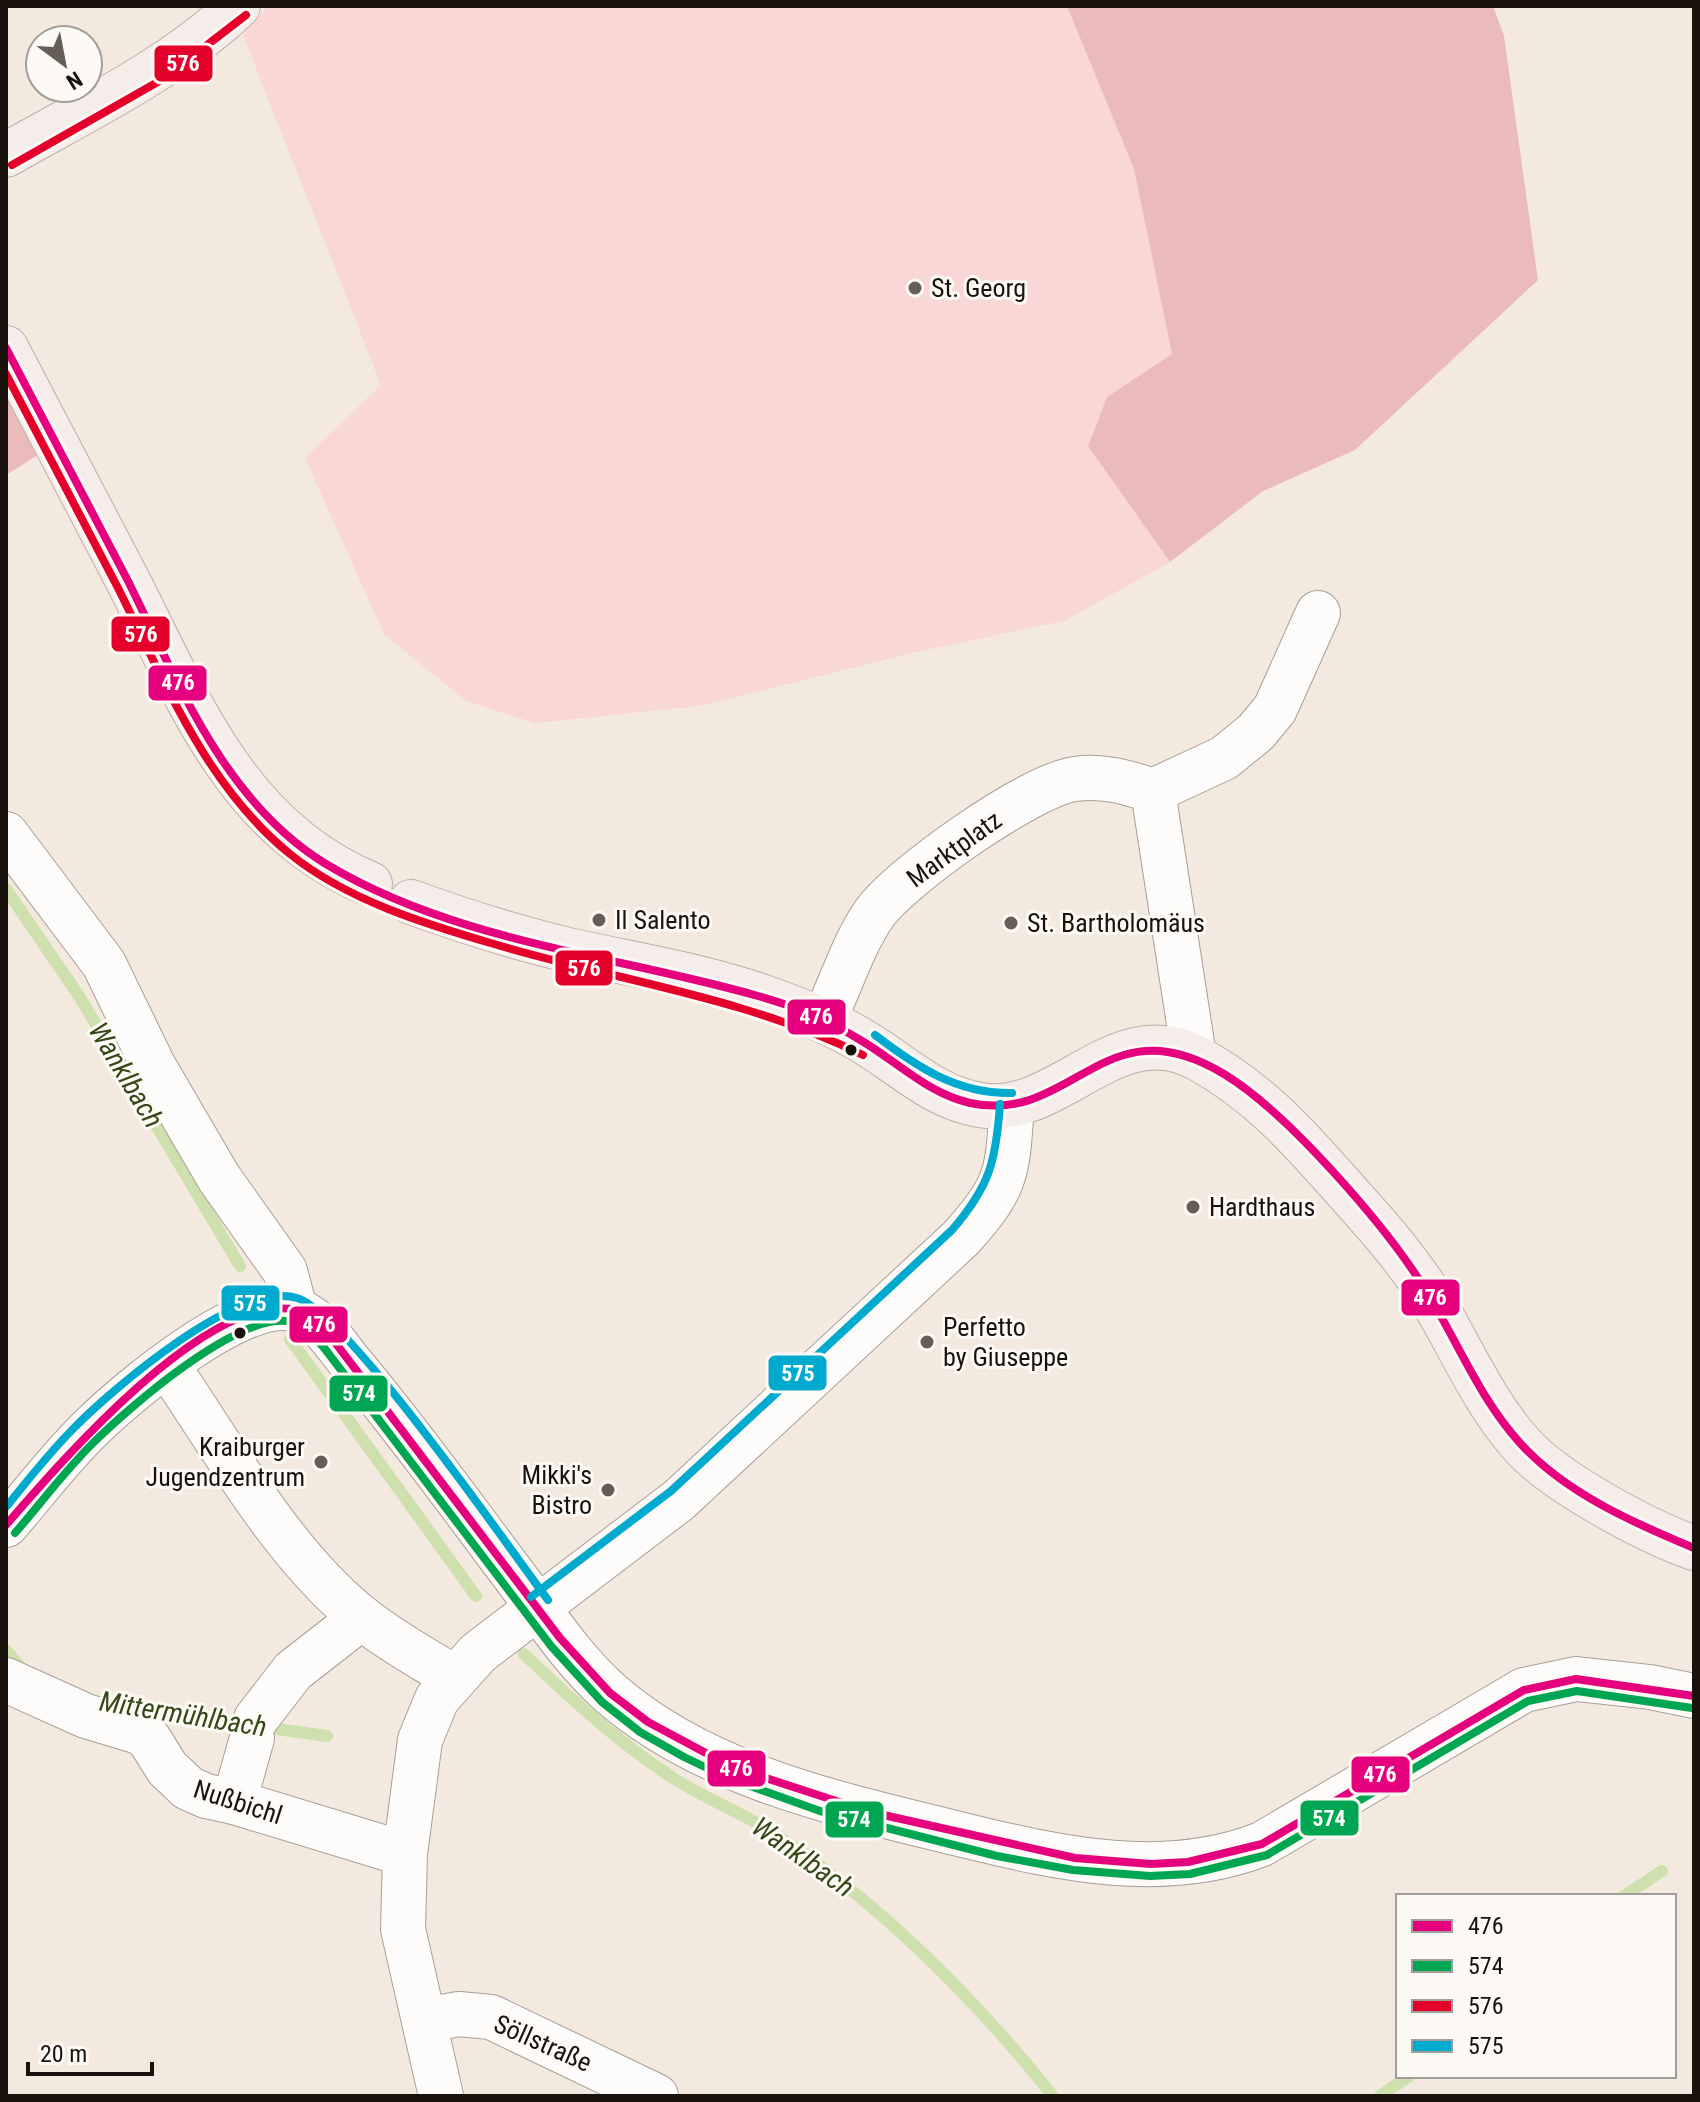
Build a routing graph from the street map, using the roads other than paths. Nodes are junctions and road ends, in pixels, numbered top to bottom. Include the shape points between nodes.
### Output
1 (238, 6) edge
2 (6, 155) edge
3 (6, 348) edge
4 (1318, 613) dead end
5 (1153, 791) junction
6 (6, 834) edge
7 (370, 884) dead end
8 (411, 902) dead end
9 (824, 1019) junction
10 (1194, 1056) junction
11 (1012, 1105) junction
12 (295, 1309) junction
13 (167, 1365) junction
14 (6, 1525) edge
15 (1694, 1548) edge
16 (538, 1607) junction
17 (361, 1618) junction
18 (453, 1677) junction
19 (6, 1680) edge
20 (1694, 1696) edge
21 (234, 1802) junction
22 (405, 1854) junction
23 (425, 2020) junction
24 (441, 2096) edge
25 (656, 2096) edge

1 - 2 main road via 211,33 171,60
3 - 7 main road via 192,708 235,777 298,845
4 - 5 street via 1275,709 1256,732 1224,758
5 - 9 street, Marktplatz via 1118,779 1074,779 989,821 906,882 875,912
5 - 10 street
6 - 12 street via 104,964 153,1065 219,1178 285,1271
8 - 9 main road via 499,933 766,997
9 - 11 main road via 951,1097 983,1106
10 - 11 main road via 1163,1048 1105,1058 1041,1096
10 - 15 main road via 1285,1120 1385,1232 1522,1446 1563,1479
11 - 16 street via 1007,1173 989,1207 961,1238 679,1500
12 - 13 street via 251,1316 219,1329
12 - 16 street via 315,1321 379,1397
13 - 14 street via 92,1427
13 - 17 street via 294,1550
16 - 18 street
16 - 20 street via 612,1694 644,1719 745,1772 861,1810 1088,1862 1153,1865 1234,1855 1281,1834 1495,1703 1551,1681 1599,1681
17 - 18 street
17 - 21 street via 293,1671 254,1729
18 - 22 street via 420,1740
19 - 21 street, Nußbichl via 86,1716 139,1732 188,1788
21 - 22 street, Nußbichl
22 - 23 street via 403,1929
23 - 24 street
23 - 25 street, Söllstraße via 459,2014 491,2017

